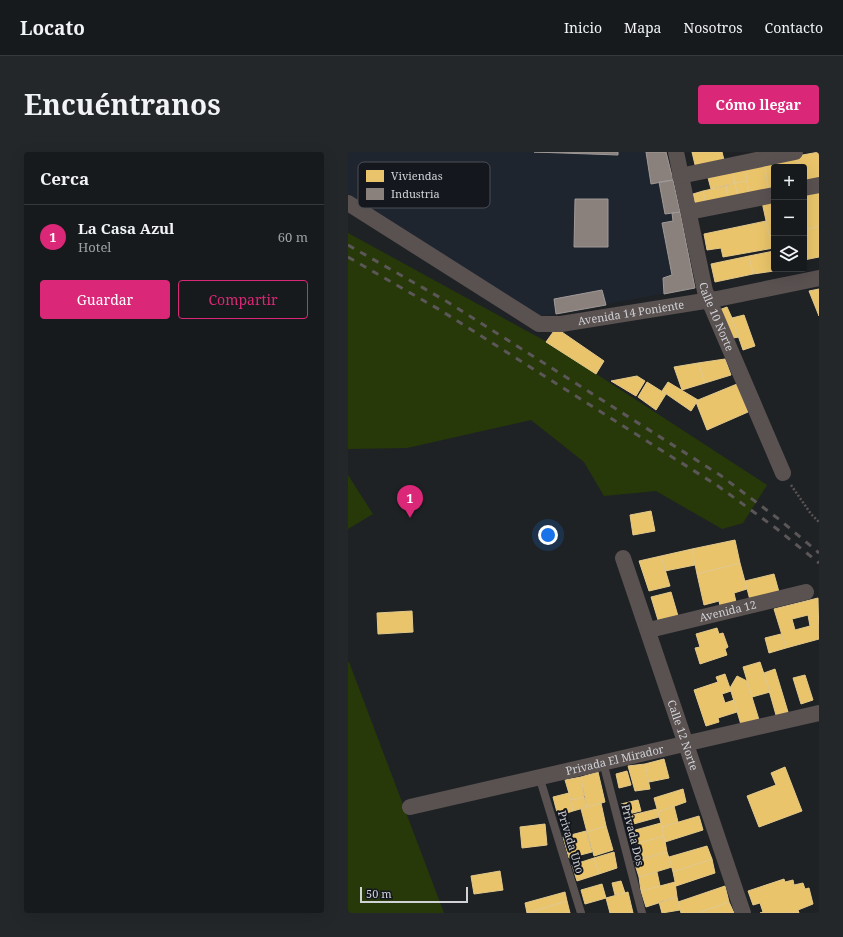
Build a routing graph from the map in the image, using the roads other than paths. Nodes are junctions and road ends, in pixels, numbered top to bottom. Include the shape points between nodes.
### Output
1 (676, 152) edge
2 (795, 152) edge
3 (680, 176) junction
4 (819, 185) edge
5 (807, 187) edge
6 (771, 195) edge
7 (348, 203) edge
8 (689, 212) junction
9 (819, 278) edge
10 (710, 300) junction
11 (783, 473) road end
12 (624, 558) dead end
13 (806, 592) dead end
14 (649, 630) junction
15 (819, 714) edge
16 (688, 744) junction
17 (604, 762) junction
18 (540, 776) junction
19 (410, 807) dead end
20 (581, 913) edge
21 (642, 913) edge
22 (743, 913) edge

1 - 3 street, Calle 10 Norte
2 - 3 street
3 - 8 street, Calle 10 Norte
4 - 5 street
6 - 8 street
7 - 10 street, Avenida 14 Poniente via 539,324 561,324
8 - 10 street, Calle 10 Norte via 705,291
9 - 10 street, Avenida 14 Poniente
10 - 11 street, Calle 10 Norte
12 - 14 street, Calle 12 Norte
13 - 14 street, Avenida 12
14 - 16 street, Calle 12 Norte
15 - 16 street, Privada El Mirador
16 - 17 street, Privada El Mirador
16 - 22 street, Calle 12 Norte
17 - 18 street, Privada El Mirador
17 - 21 lane, Privada Dos
18 - 19 street, Privada El Mirador
18 - 20 lane, Privada Uno

